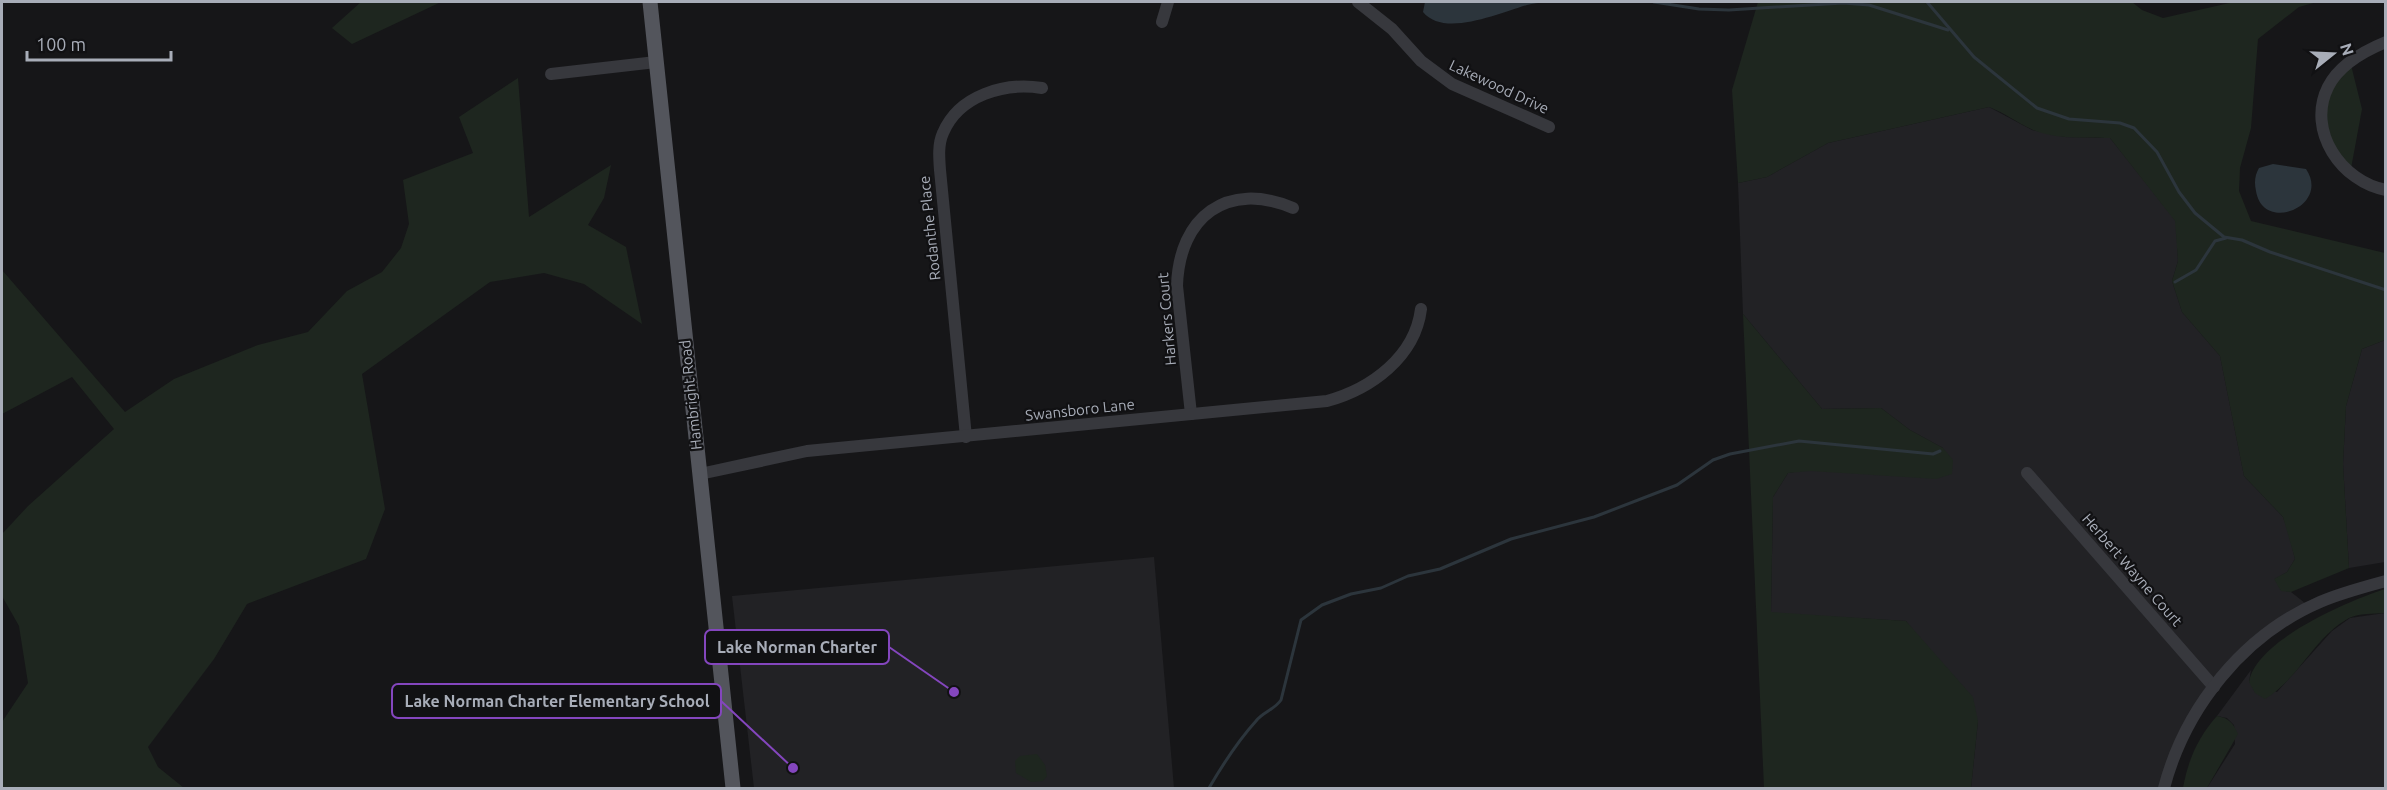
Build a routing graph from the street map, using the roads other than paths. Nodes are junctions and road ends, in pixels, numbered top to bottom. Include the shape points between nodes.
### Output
1 (1168, 2) edge
2 (1358, 2) edge
3 (654, 4) edge
4 (1162, 22) dead end
5 (2385, 42) edge
6 (656, 62) junction
7 (551, 74) dead end
8 (1042, 88) dead end
9 (1549, 127) dead end
10 (2385, 190) edge
11 (1293, 208) dead end
12 (1421, 309) dead end
13 (1191, 414) junction
14 (966, 437) junction
15 (2027, 473) dead end
16 (700, 474) junction
17 (2385, 581) edge
18 (2214, 687) junction
19 (733, 789) edge
20 (2164, 789) edge

1 - 4 street
2 - 9 street, Lakewood Drive via 1392,29 1421,61 1452,84
3 - 6 main road, Hambright Road
5 - 10 street via 2350,61 2328,87 2322,115 2330,152 2352,176
6 - 7 street
6 - 16 main road, Hambright Road
8 - 14 street, Rodanthe Place via 1005,87 980,95 949,122 940,142
11 - 13 street, Harkers Court via 1257,197 1237,200 1209,213 1185,242 1178,265 1178,286
12 - 13 street, Swansboro Lane via 1416,331 1402,353 1382,375 1355,391 1327,401
13 - 14 street, Swansboro Lane
14 - 16 street, Swansboro Lane via 807,451
15 - 18 street, Herbert Wayne Court
16 - 19 main road, Hambright Road
17 - 18 street via 2321,602 2279,625 2251,647
18 - 20 street via 2187,729

